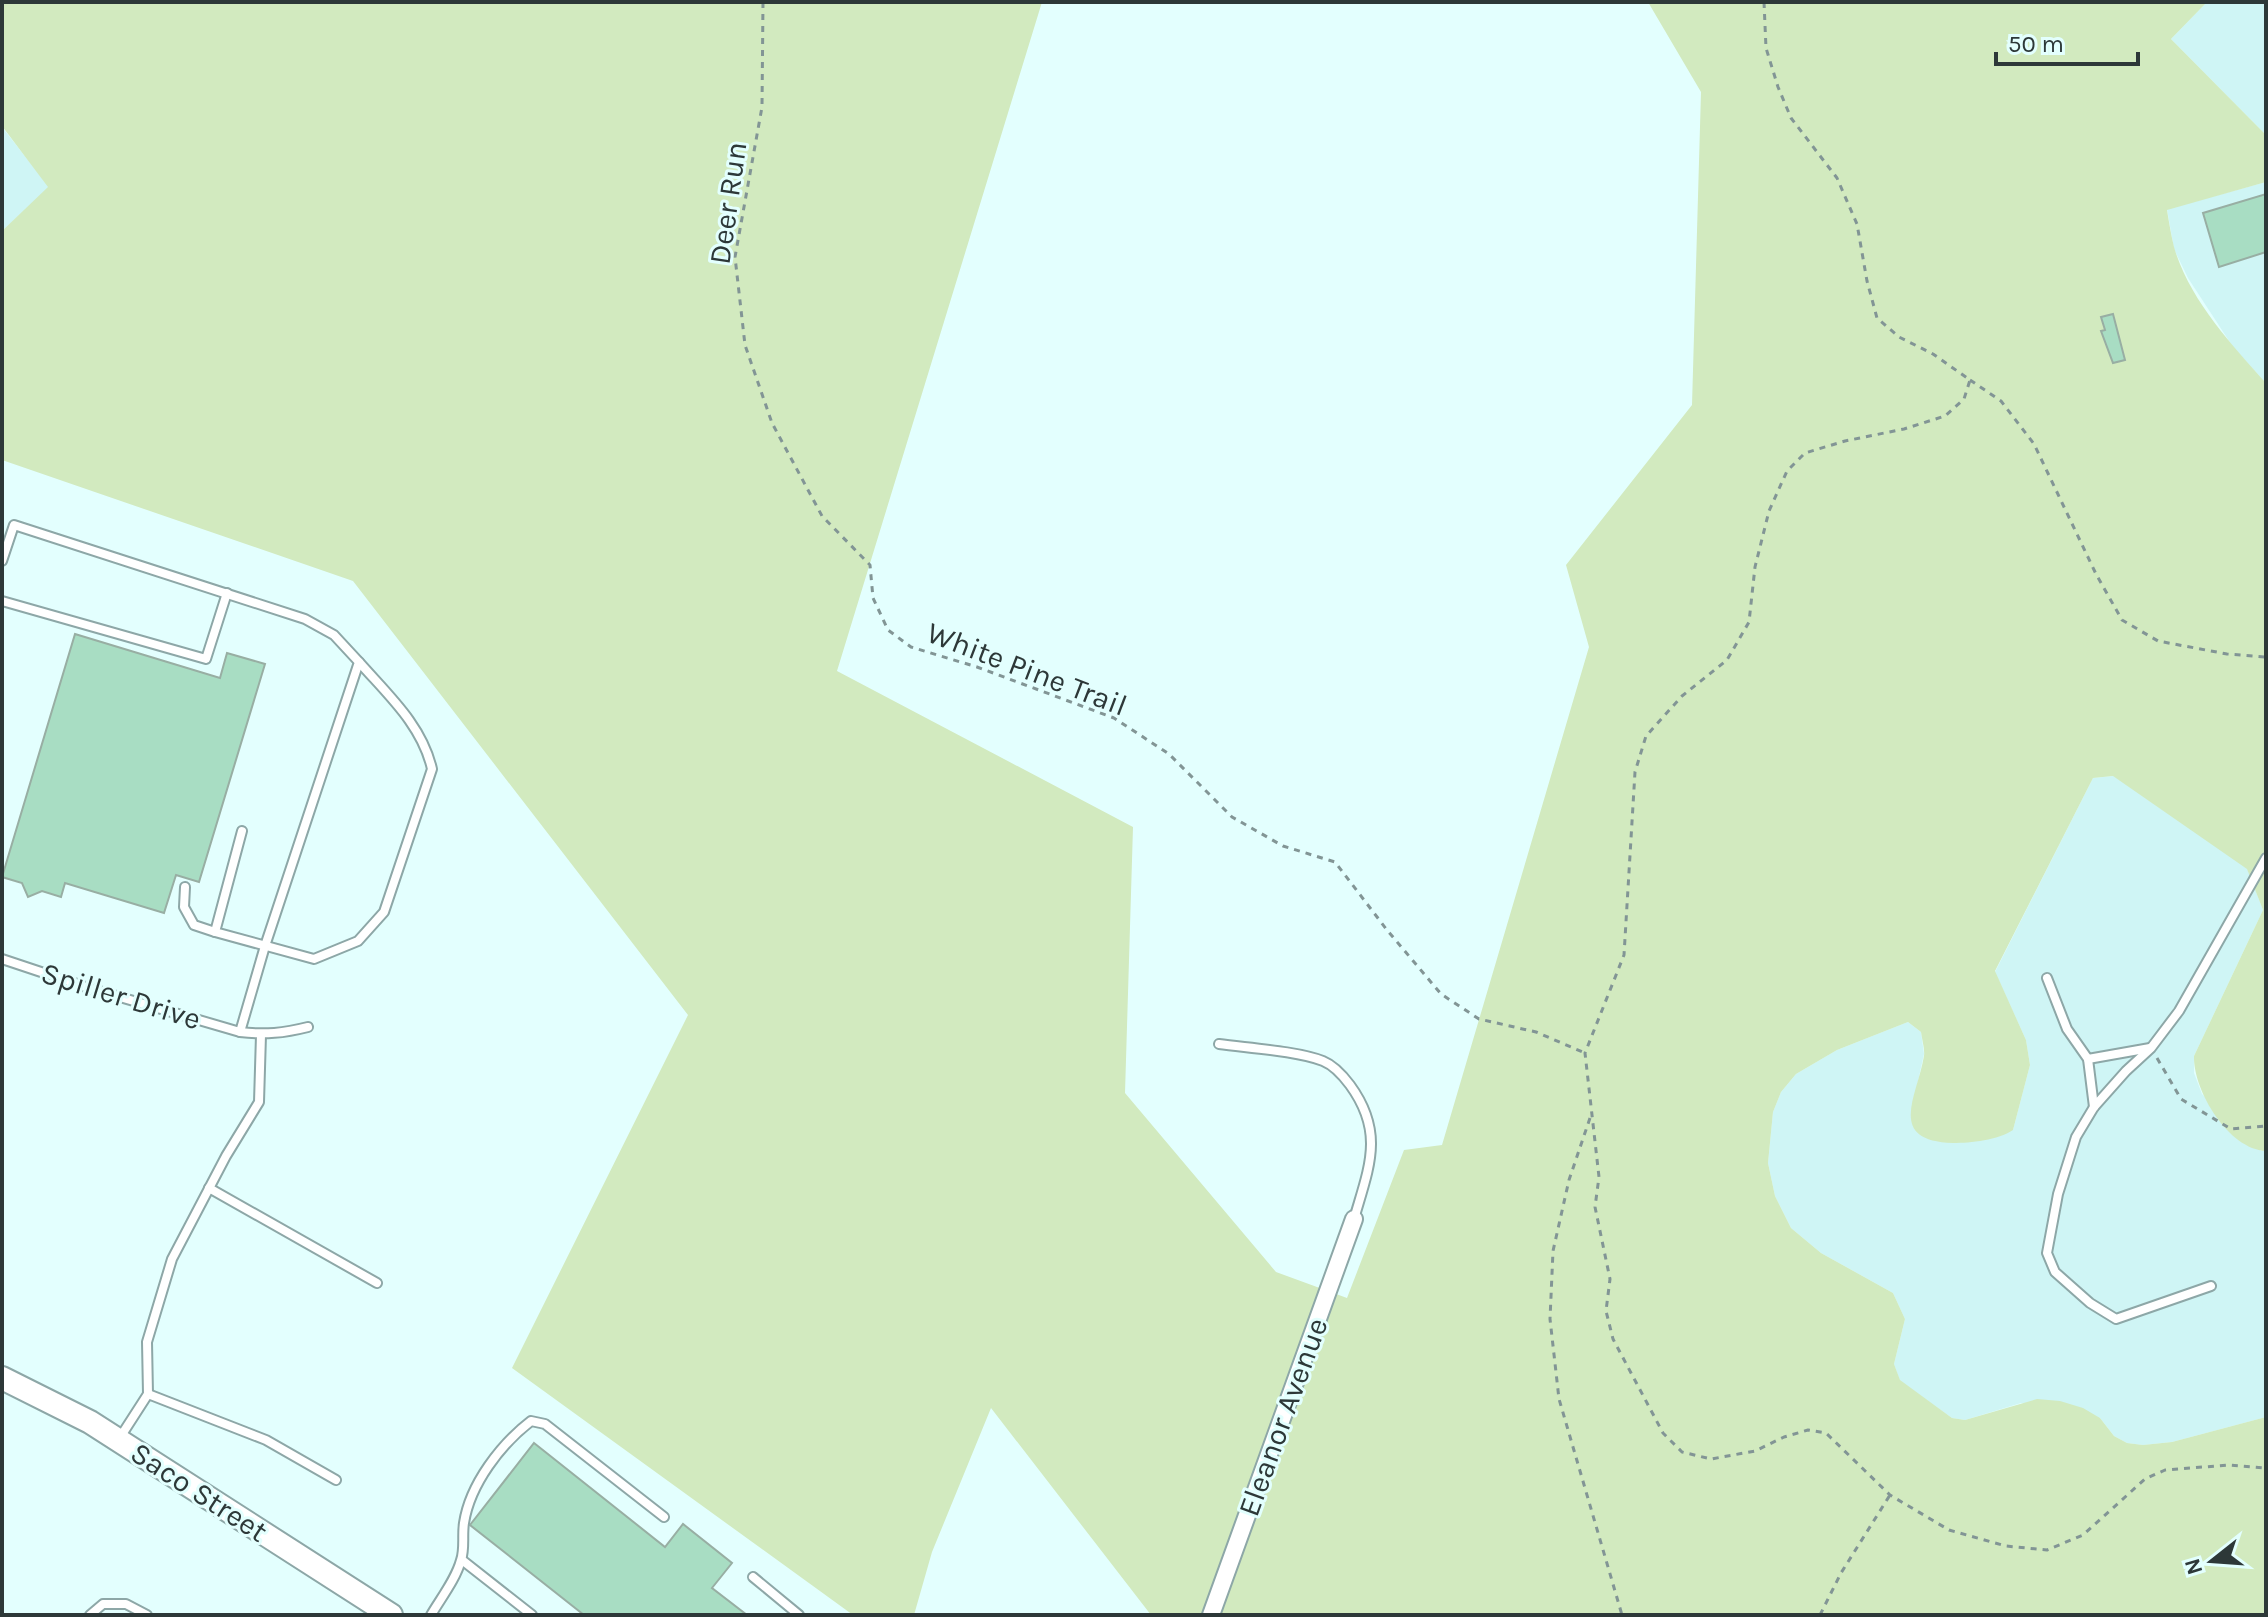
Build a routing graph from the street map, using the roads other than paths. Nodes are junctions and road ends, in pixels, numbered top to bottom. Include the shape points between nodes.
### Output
1 (2, 561) edge
2 (227, 593) junction
3 (2, 601) edge
4 (359, 662) junction
5 (242, 831) dead end
6 (2266, 858) edge
7 (185, 887) dead end
8 (215, 932) junction
9 (265, 946) junction
10 (2, 959) edge
11 (2047, 978) dead end
12 (308, 1027) dead end
13 (240, 1032) junction
14 (261, 1035) junction
15 (1219, 1044) dead end
16 (2151, 1048) junction
17 (2088, 1059) junction
18 (2094, 1107) junction
19 (209, 1188) junction
20 (1354, 1219) joint
21 (377, 1283) dead end
22 (2211, 1286) dead end
23 (2, 1378) edge
24 (148, 1394) junction
25 (118, 1440) junction
26 (336, 1480) dead end
27 (664, 1517) dead end
28 (462, 1560) junction
29 (753, 1577) dead end
30 (90, 1615) edge
31 (147, 1615) edge
32 (391, 1615) edge
33 (431, 1615) edge
34 (532, 1615) edge
35 (799, 1615) edge
36 (1211, 1615) edge

1 - 2 lane via 14,525
2 - 3 lane via 206,659
2 - 4 lane via 305,619 334,635
4 - 9 lane
4 - 9 lane via 409,719 427,747 432,769 384,912 358,941 314,959
5 - 8 lane
6 - 16 lane via 2179,1011
7 - 8 lane via 184,907 194,925
8 - 9 lane
9 - 13 lane
10 - 13 lane, Spiller Drive
11 - 17 lane via 2067,1029
12 - 14 lane, Spiller Drive
13 - 14 lane, Spiller Drive
14 - 19 lane via 259,1102
15 - 20 lane via 1324,1061 1344,1078 1364,1104 1371,1135 1372,1159
16 - 17 lane
16 - 18 lane
17 - 18 lane
18 - 22 lane via 2076,1137 2058,1194 2047,1253 2055,1272 2116,1319
19 - 21 lane
19 - 24 lane via 172,1259 147,1342
20 - 36 street, Eleanor Avenue
23 - 25 main road, Saco Street
24 - 25 lane
24 - 26 lane via 266,1440
25 - 32 main road, Saco Street
27 - 28 lane via 545,1424 531,1421 505,1445 476,1489 464,1520
28 - 33 lane
28 - 34 lane
29 - 35 lane
30 - 31 lane via 103,1604 126,1604

